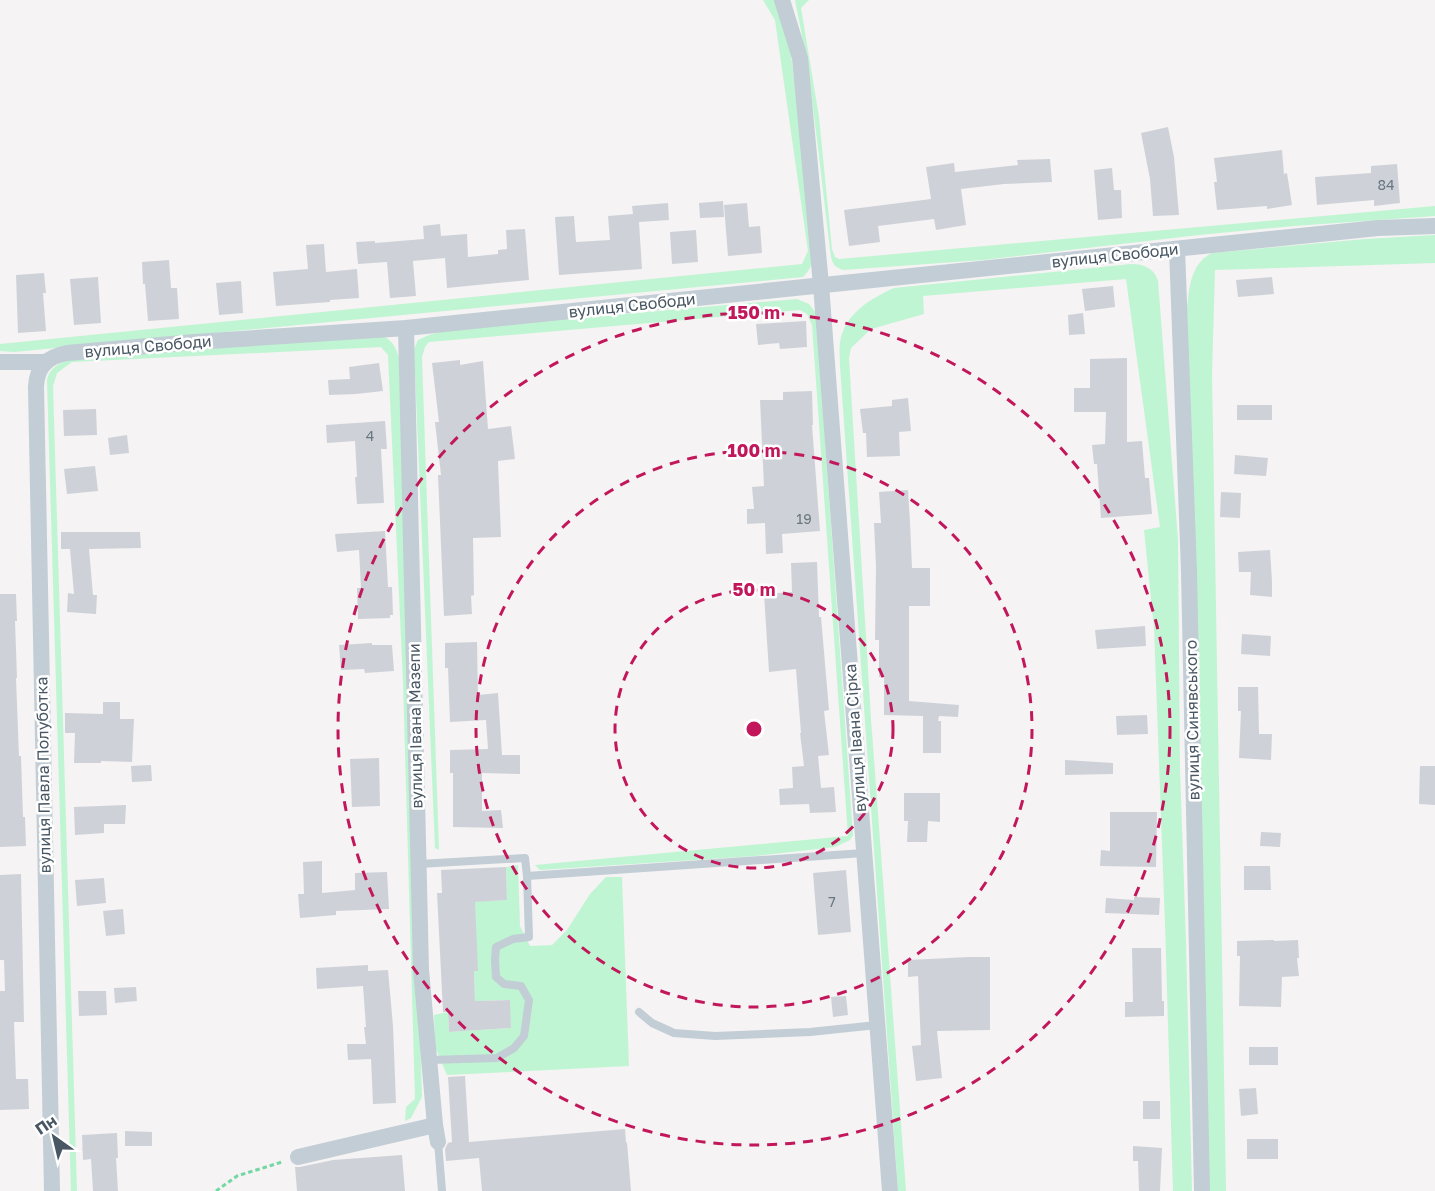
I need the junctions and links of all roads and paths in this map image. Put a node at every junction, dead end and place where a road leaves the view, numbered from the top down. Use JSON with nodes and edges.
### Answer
{"nodes":[{"id":1,"x":782,"y":0,"type":"edge"},
{"id":2,"x":1435,"y":226,"type":"edge"},
{"id":3,"x":1177,"y":249,"type":"junction"},
{"id":4,"x":821,"y":285,"type":"junction"},
{"id":5,"x":406,"y":328,"type":"junction"},
{"id":6,"x":0,"y":362,"type":"edge"},
{"id":7,"x":46,"y":362,"type":"junction"},
{"id":8,"x":864,"y":853,"type":"junction"},
{"id":9,"x":419,"y":864,"type":"junction"},
{"id":10,"x":527,"y":876,"type":"junction"},
{"id":11,"x":639,"y":1012,"type":"dead end"},
{"id":12,"x":877,"y":1025,"type":"junction"},
{"id":13,"x":430,"y":1060,"type":"junction"},
{"id":14,"x":435,"y":1125,"type":"junction"},
{"id":15,"x":438,"y":1142,"type":"joint"},
{"id":16,"x":298,"y":1157,"type":"joint"},
{"id":17,"x":52,"y":1191,"type":"edge"},
{"id":18,"x":216,"y":1191,"type":"edge"},
{"id":19,"x":442,"y":1191,"type":"edge"},
{"id":20,"x":890,"y":1191,"type":"edge"},
{"id":21,"x":1202,"y":1191,"type":"edge"}],
"edges":[{"from":1,"to":4,"type":"street","name":"вулиця Івана Сірка"},
{"from":2,"to":3,"type":"street","name":"вулиця Свободи"},
{"from":3,"to":4,"type":"street","name":"вулиця Свободи"},
{"from":3,"to":21,"type":"street","name":"вулиця Синявського"},
{"from":4,"to":5,"type":"street","name":"вулиця Свободи"},
{"from":4,"to":8,"type":"street","name":"вулиця Івана Сірка"},
{"from":5,"to":7,"type":"street","name":"вулиця Свободи"},
{"from":5,"to":9,"type":"street","name":"вулиця Івана Мазепи"},
{"from":6,"to":7,"type":"street"},
{"from":7,"to":17,"type":"street","name":"вулиця Павла Полуботка"},
{"from":8,"to":10,"type":"lane"},
{"from":8,"to":12,"type":"street","name":"вулиця Івана Сірка"},
{"from":9,"to":10,"type":"lane"},
{"from":9,"to":13,"type":"street","name":"вулиця Івана Мазепи"},
{"from":10,"to":13,"type":"lane"},
{"from":11,"to":12,"type":"lane"},
{"from":12,"to":20,"type":"street","name":"вулиця Івана Сірка"},
{"from":13,"to":14,"type":"street","name":"вулиця Івана Мазепи"},
{"from":14,"to":15,"type":"street","name":"вулиця Івана Мазепи"},
{"from":14,"to":16,"type":"street"},
{"from":15,"to":19,"type":"lane"},
{"from":16,"to":18,"type":"path"}]}
